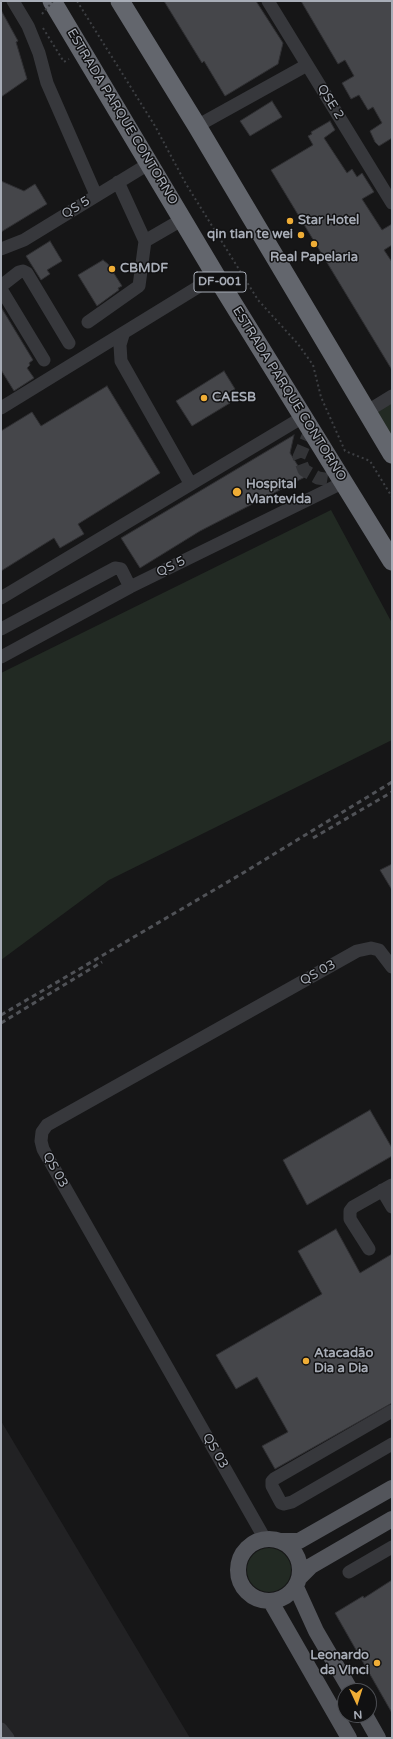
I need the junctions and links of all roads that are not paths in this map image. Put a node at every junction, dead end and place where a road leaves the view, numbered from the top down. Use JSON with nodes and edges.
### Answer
{"nodes":[{"id":1,"x":13,"y":1,"type":"edge"},
{"id":2,"x":120,"y":1,"type":"edge"},
{"id":3,"x":268,"y":1,"type":"edge"},
{"id":4,"x":49,"y":5,"type":"edge"},
{"id":5,"x":307,"y":65,"type":"junction"},
{"id":6,"x":197,"y":126,"type":"junction"},
{"id":7,"x":150,"y":163,"type":"junction"},
{"id":8,"x":118,"y":182,"type":"junction"},
{"id":9,"x":96,"y":195,"type":"junction"},
{"id":10,"x":392,"y":203,"type":"edge"},
{"id":11,"x":183,"y":219,"type":"junction"},
{"id":12,"x":145,"y":241,"type":"junction"},
{"id":13,"x":1,"y":249,"type":"edge"},
{"id":14,"x":216,"y":276,"type":"junction"},
{"id":15,"x":1,"y":288,"type":"edge"},
{"id":16,"x":88,"y":322,"type":"dead end"},
{"id":17,"x":123,"y":335,"type":"junction"},
{"id":18,"x":69,"y":343,"type":"dead end"},
{"id":19,"x":44,"y":360,"type":"dead end"},
{"id":20,"x":392,"y":396,"type":"edge"},
{"id":21,"x":1,"y":408,"type":"edge"},
{"id":22,"x":366,"y":412,"type":"junction"},
{"id":23,"x":303,"y":417,"type":"junction"},
{"id":24,"x":392,"y":454,"type":"edge"},
{"id":25,"x":344,"y":482,"type":"junction"},
{"id":26,"x":190,"y":483,"type":"junction"},
{"id":27,"x":392,"y":561,"type":"edge"},
{"id":28,"x":130,"y":587,"type":"junction"},
{"id":29,"x":1,"y":598,"type":"edge"},
{"id":30,"x":1,"y":629,"type":"edge"},
{"id":31,"x":1,"y":656,"type":"edge"},
{"id":32,"x":391,"y":963,"type":"edge"},
{"id":33,"x":387,"y":1187,"type":"edge"},
{"id":34,"x":392,"y":1207,"type":"edge"},
{"id":35,"x":369,"y":1249,"type":"dead end"},
{"id":36,"x":392,"y":1411,"type":"edge"},
{"id":37,"x":392,"y":1444,"type":"edge"},
{"id":38,"x":392,"y":1488,"type":"edge"},
{"id":39,"x":392,"y":1519,"type":"edge"},
{"id":40,"x":265,"y":1539,"type":"junction"},
{"id":41,"x":281,"y":1541,"type":"junction"},
{"id":42,"x":392,"y":1547,"type":"edge"},
{"id":43,"x":349,"y":1572,"type":"dead end"},
{"id":44,"x":298,"y":1582,"type":"junction"},
{"id":45,"x":271,"y":1602,"type":"junction"},
{"id":46,"x":346,"y":1683,"type":"edge"},
{"id":47,"x":370,"y":1723,"type":"edge"},
{"id":48,"x":1,"y":1729,"type":"edge"},
{"id":49,"x":8,"y":1738,"type":"edge"},
{"id":50,"x":349,"y":1738,"type":"edge"},
{"id":51,"x":378,"y":1738,"type":"edge"}],
"edges":[{"from":1,"to":9,"type":"street"},
{"from":2,"to":6,"type":"highway"},
{"from":3,"to":5,"type":"street","name":"QSE 2"},
{"from":4,"to":7,"type":"highway","name":"ESTRADA PARQUE CONTORNO","number":"DF-001"},
{"from":5,"to":6,"type":"street"},
{"from":5,"to":10,"type":"street","name":"QSE 2"},
{"from":6,"to":22,"type":"highway"},
{"from":7,"to":8,"type":"street","name":"QS 5"},
{"from":7,"to":11,"type":"highway","name":"ESTRADA PARQUE CONTORNO","number":"DF-001"},
{"from":8,"to":9,"type":"street","name":"QS 5"},
{"from":8,"to":12,"type":"street"},
{"from":9,"to":13,"type":"street","name":"QS 5"},
{"from":11,"to":12,"type":"street"},
{"from":11,"to":14,"type":"highway","name":"ESTRADA PARQUE CONTORNO","number":"DF-001"},
{"from":12,"to":16,"type":"street"},
{"from":14,"to":17,"type":"street"},
{"from":14,"to":23,"type":"highway","name":"ESTRADA PARQUE CONTORNO","number":"DF-001"},
{"from":15,"to":18,"type":"street"},
{"from":15,"to":19,"type":"street"},
{"from":17,"to":21,"type":"street"},
{"from":17,"to":26,"type":"street"},
{"from":20,"to":22,"type":"street"},
{"from":22,"to":24,"type":"highway"},
{"from":23,"to":25,"type":"highway","name":"ESTRADA PARQUE CONTORNO","number":"DF-001"},
{"from":23,"to":26,"type":"street"},
{"from":25,"to":27,"type":"highway","name":"ESTRADA PARQUE CONTORNO","number":"DF-001"},
{"from":25,"to":28,"type":"street","name":"QS 5"},
{"from":26,"to":29,"type":"street"},
{"from":28,"to":30,"type":"street"},
{"from":28,"to":31,"type":"street","name":"QS 5"},
{"from":32,"to":40,"type":"street","name":"QS 03"},
{"from":33,"to":34,"type":"street"},
{"from":33,"to":35,"type":"street"},
{"from":36,"to":37,"type":"street"},
{"from":38,"to":41,"type":"main road"},
{"from":39,"to":44,"type":"main road"},
{"from":40,"to":41,"type":"main road"},
{"from":40,"to":45,"type":"main road"},
{"from":41,"to":44,"type":"main road"},
{"from":42,"to":43,"type":"street"},
{"from":44,"to":45,"type":"main road"},
{"from":44,"to":46,"type":"main road"},
{"from":45,"to":50,"type":"main road"},
{"from":47,"to":51,"type":"main road"},
{"from":48,"to":49,"type":"street"}]}
